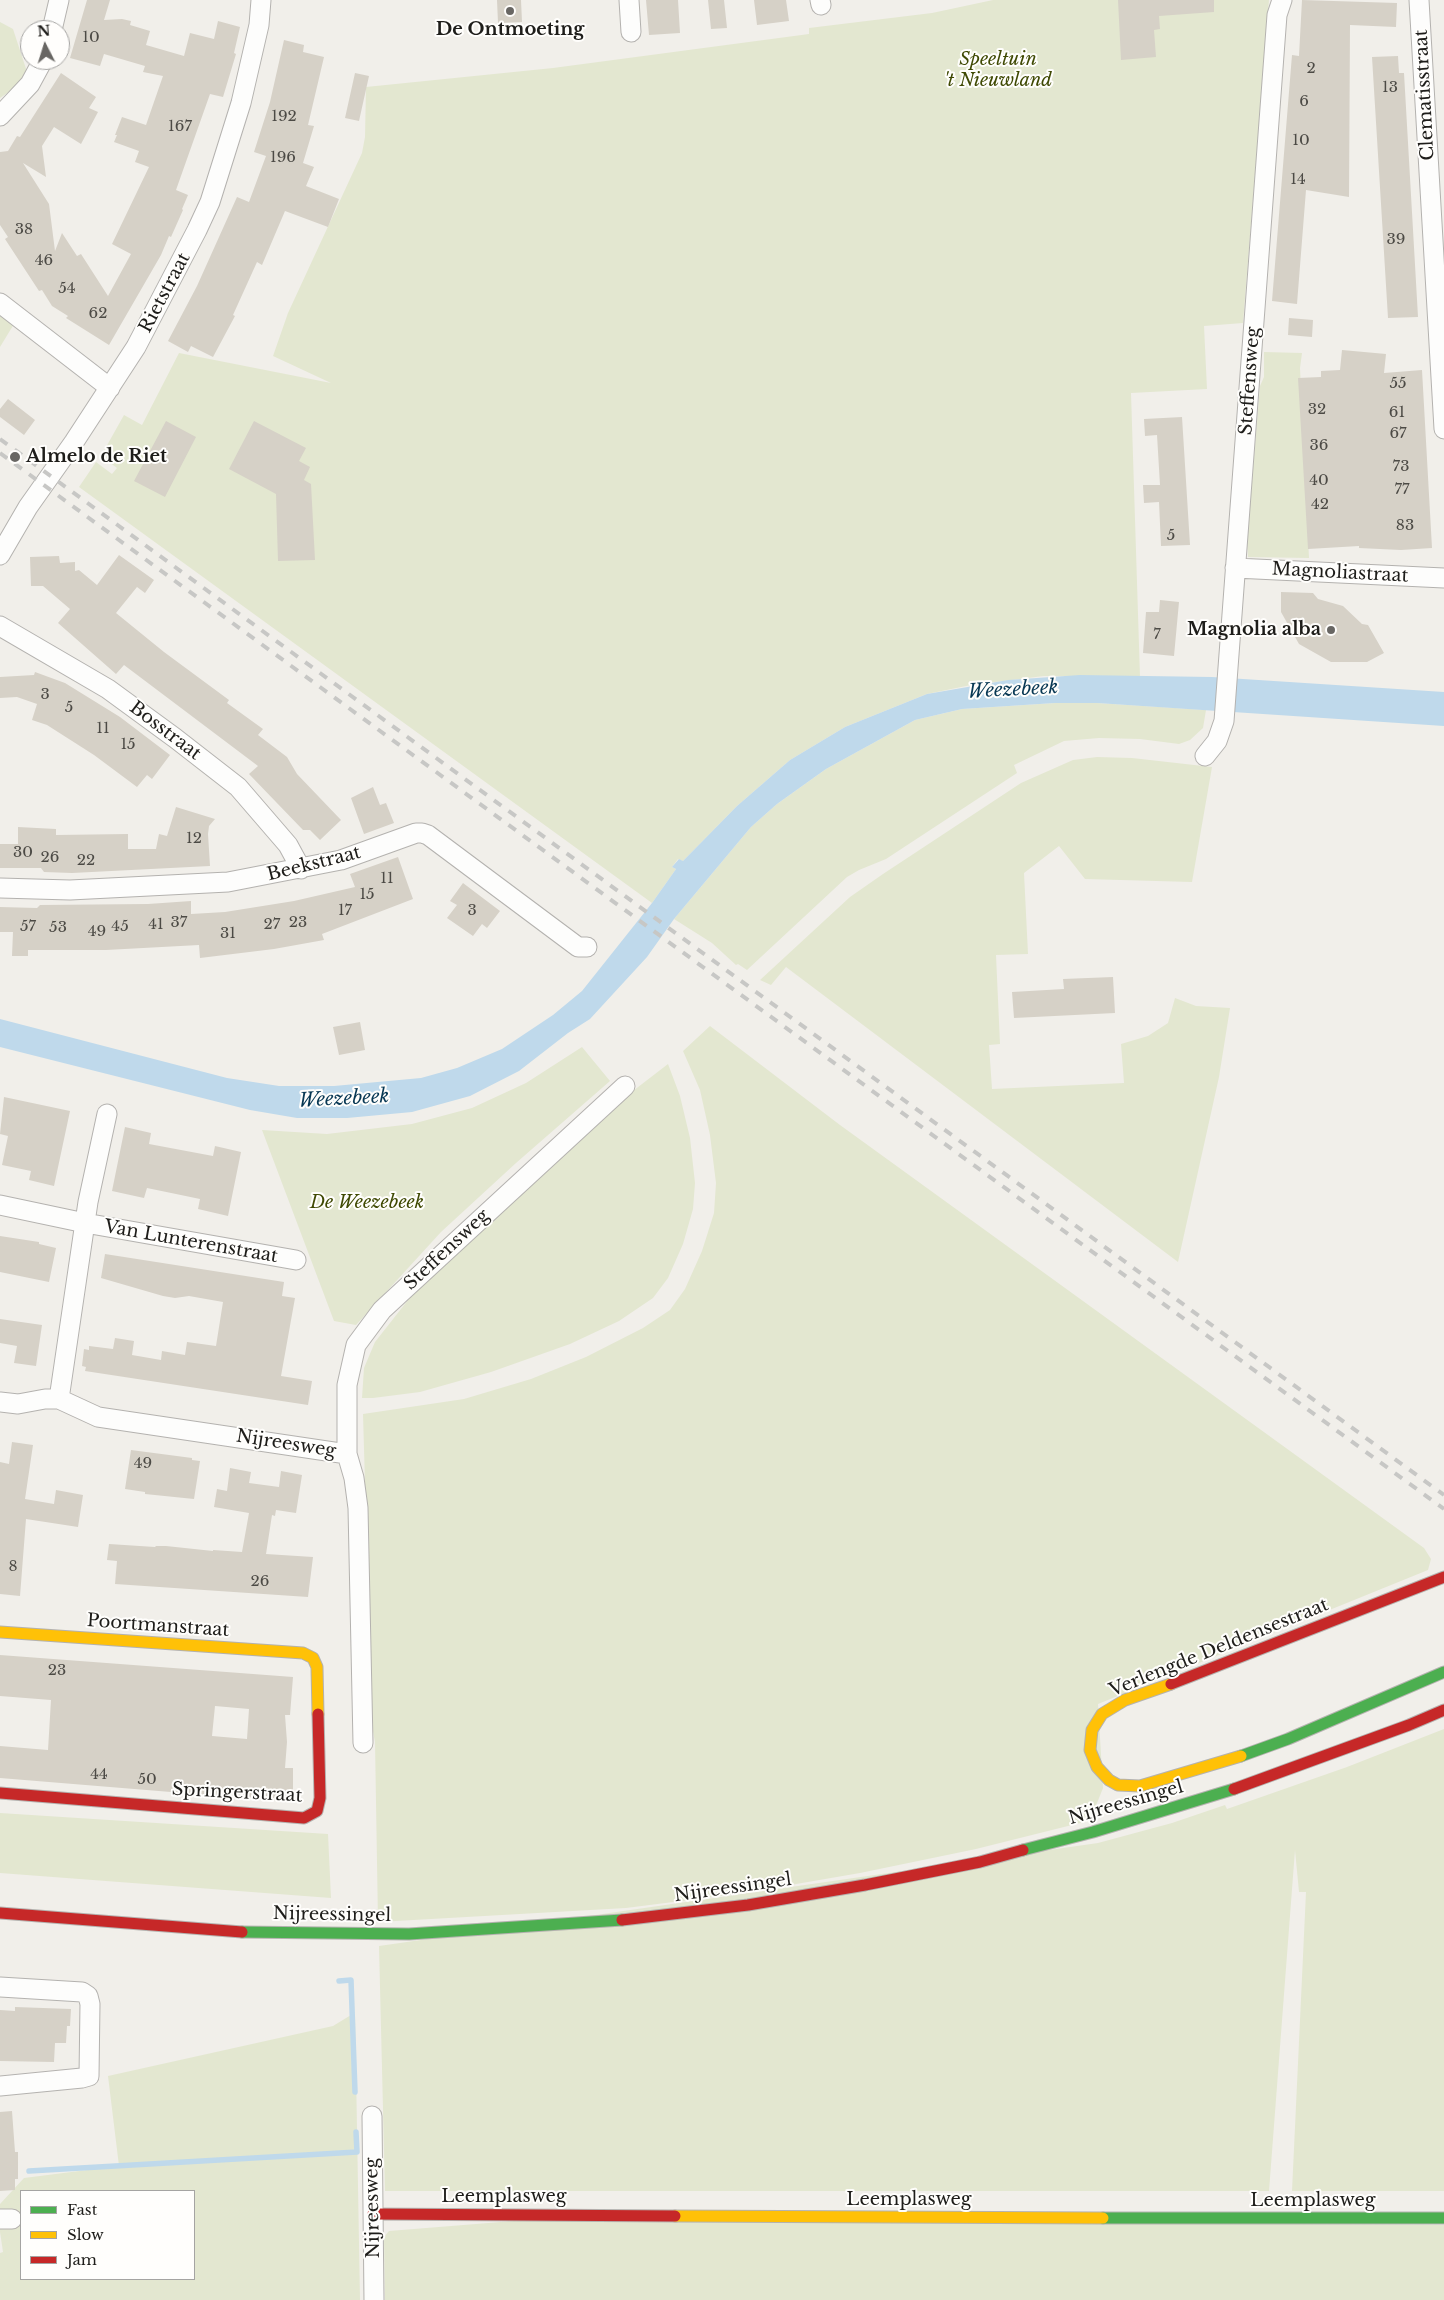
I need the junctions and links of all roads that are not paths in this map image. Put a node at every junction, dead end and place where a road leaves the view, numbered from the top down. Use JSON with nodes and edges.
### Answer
{"nodes":[{"id":1,"x":59,"y":0,"type":"edge"},
{"id":2,"x":261,"y":0,"type":"edge"},
{"id":3,"x":629,"y":0,"type":"edge"},
{"id":4,"x":1282,"y":0,"type":"edge"},
{"id":5,"x":1419,"y":0,"type":"edge"},
{"id":6,"x":54,"y":20,"type":"edge"},
{"id":7,"x":631,"y":32,"type":"dead end"},
{"id":8,"x":38,"y":70,"type":"edge"},
{"id":9,"x":0,"y":116,"type":"edge"},
{"id":10,"x":0,"y":303,"type":"edge"},
{"id":11,"x":110,"y":388,"type":"junction"},
{"id":12,"x":1444,"y":430,"type":"edge"},
{"id":13,"x":6,"y":529,"type":"edge"},
{"id":14,"x":0,"y":555,"type":"edge"},
{"id":15,"x":1236,"y":568,"type":"junction"},
{"id":16,"x":1444,"y":578,"type":"edge"},
{"id":17,"x":0,"y":626,"type":"edge"},
{"id":18,"x":1205,"y":756,"type":"dead end"},
{"id":19,"x":300,"y":869,"type":"junction"},
{"id":20,"x":0,"y":888,"type":"edge"},
{"id":21,"x":587,"y":947,"type":"dead end"},
{"id":22,"x":625,"y":1086,"type":"dead end"},
{"id":23,"x":106,"y":1114,"type":"dead end"},
{"id":24,"x":0,"y":1206,"type":"edge"},
{"id":25,"x":86,"y":1223,"type":"junction"},
{"id":26,"x":296,"y":1260,"type":"dead end"},
{"id":27,"x":59,"y":1399,"type":"junction"},
{"id":28,"x":0,"y":1402,"type":"edge"},
{"id":29,"x":348,"y":1454,"type":"junction"},
{"id":30,"x":1444,"y":1577,"type":"edge"},
{"id":31,"x":0,"y":1632,"type":"edge"},
{"id":32,"x":313,"y":1658,"type":"joint"},
{"id":33,"x":1444,"y":1672,"type":"edge"},
{"id":34,"x":1444,"y":1710,"type":"edge"},
{"id":35,"x":363,"y":1744,"type":"dead end"},
{"id":36,"x":0,"y":1793,"type":"edge"},
{"id":37,"x":0,"y":1913,"type":"edge"},
{"id":38,"x":0,"y":1986,"type":"edge"},
{"id":39,"x":0,"y":2086,"type":"edge"},
{"id":40,"x":372,"y":2116,"type":"dead end"},
{"id":41,"x":373,"y":2214,"type":"junction"},
{"id":42,"x":1444,"y":2218,"type":"edge"},
{"id":43,"x":374,"y":2300,"type":"edge"}],
"edges":[{"from":1,"to":6,"type":"street"},
{"from":2,"to":11,"type":"street","name":"Rietstraat"},
{"from":3,"to":7,"type":"street"},
{"from":4,"to":15,"type":"street","name":"Steffensweg"},
{"from":5,"to":12,"type":"street","name":"Clematisstraat"},
{"from":8,"to":9,"type":"street"},
{"from":10,"to":11,"type":"street"},
{"from":11,"to":13,"type":"street","name":"Rietstraat"},
{"from":13,"to":14,"type":"street","name":"Rietstraat"},
{"from":15,"to":16,"type":"street","name":"Magnoliastraat"},
{"from":15,"to":18,"type":"street","name":"Steffensweg"},
{"from":17,"to":19,"type":"street","name":"Bosstraat"},
{"from":19,"to":20,"type":"street","name":"Beekstraat"},
{"from":19,"to":21,"type":"street","name":"Beekstraat"},
{"from":22,"to":29,"type":"street","name":"Steffensweg"},
{"from":23,"to":25,"type":"street","name":"Van Lunterenstraat"},
{"from":24,"to":25,"type":"street","name":"Van Lunterenstraat"},
{"from":25,"to":26,"type":"street","name":"Van Lunterenstraat"},
{"from":25,"to":27,"type":"street","name":"Van Lunterenstraat"},
{"from":27,"to":28,"type":"street"},
{"from":27,"to":29,"type":"street","name":"Nijreesweg"},
{"from":29,"to":35,"type":"street","name":"Nijreesweg"},
{"from":30,"to":33,"type":"street","name":"Verlengde Deldensestraat"},
{"from":31,"to":32,"type":"street","name":"Poortmanstraat"},
{"from":32,"to":36,"type":"street","name":"Springerstraat"},
{"from":34,"to":37,"type":"street","name":"Nijreessingel"},
{"from":38,"to":39,"type":"street"},
{"from":40,"to":41,"type":"street","name":"Nijreesweg"},
{"from":41,"to":42,"type":"street","name":"Leemplasweg"},
{"from":41,"to":43,"type":"street","name":"Nijreesweg"}]}
